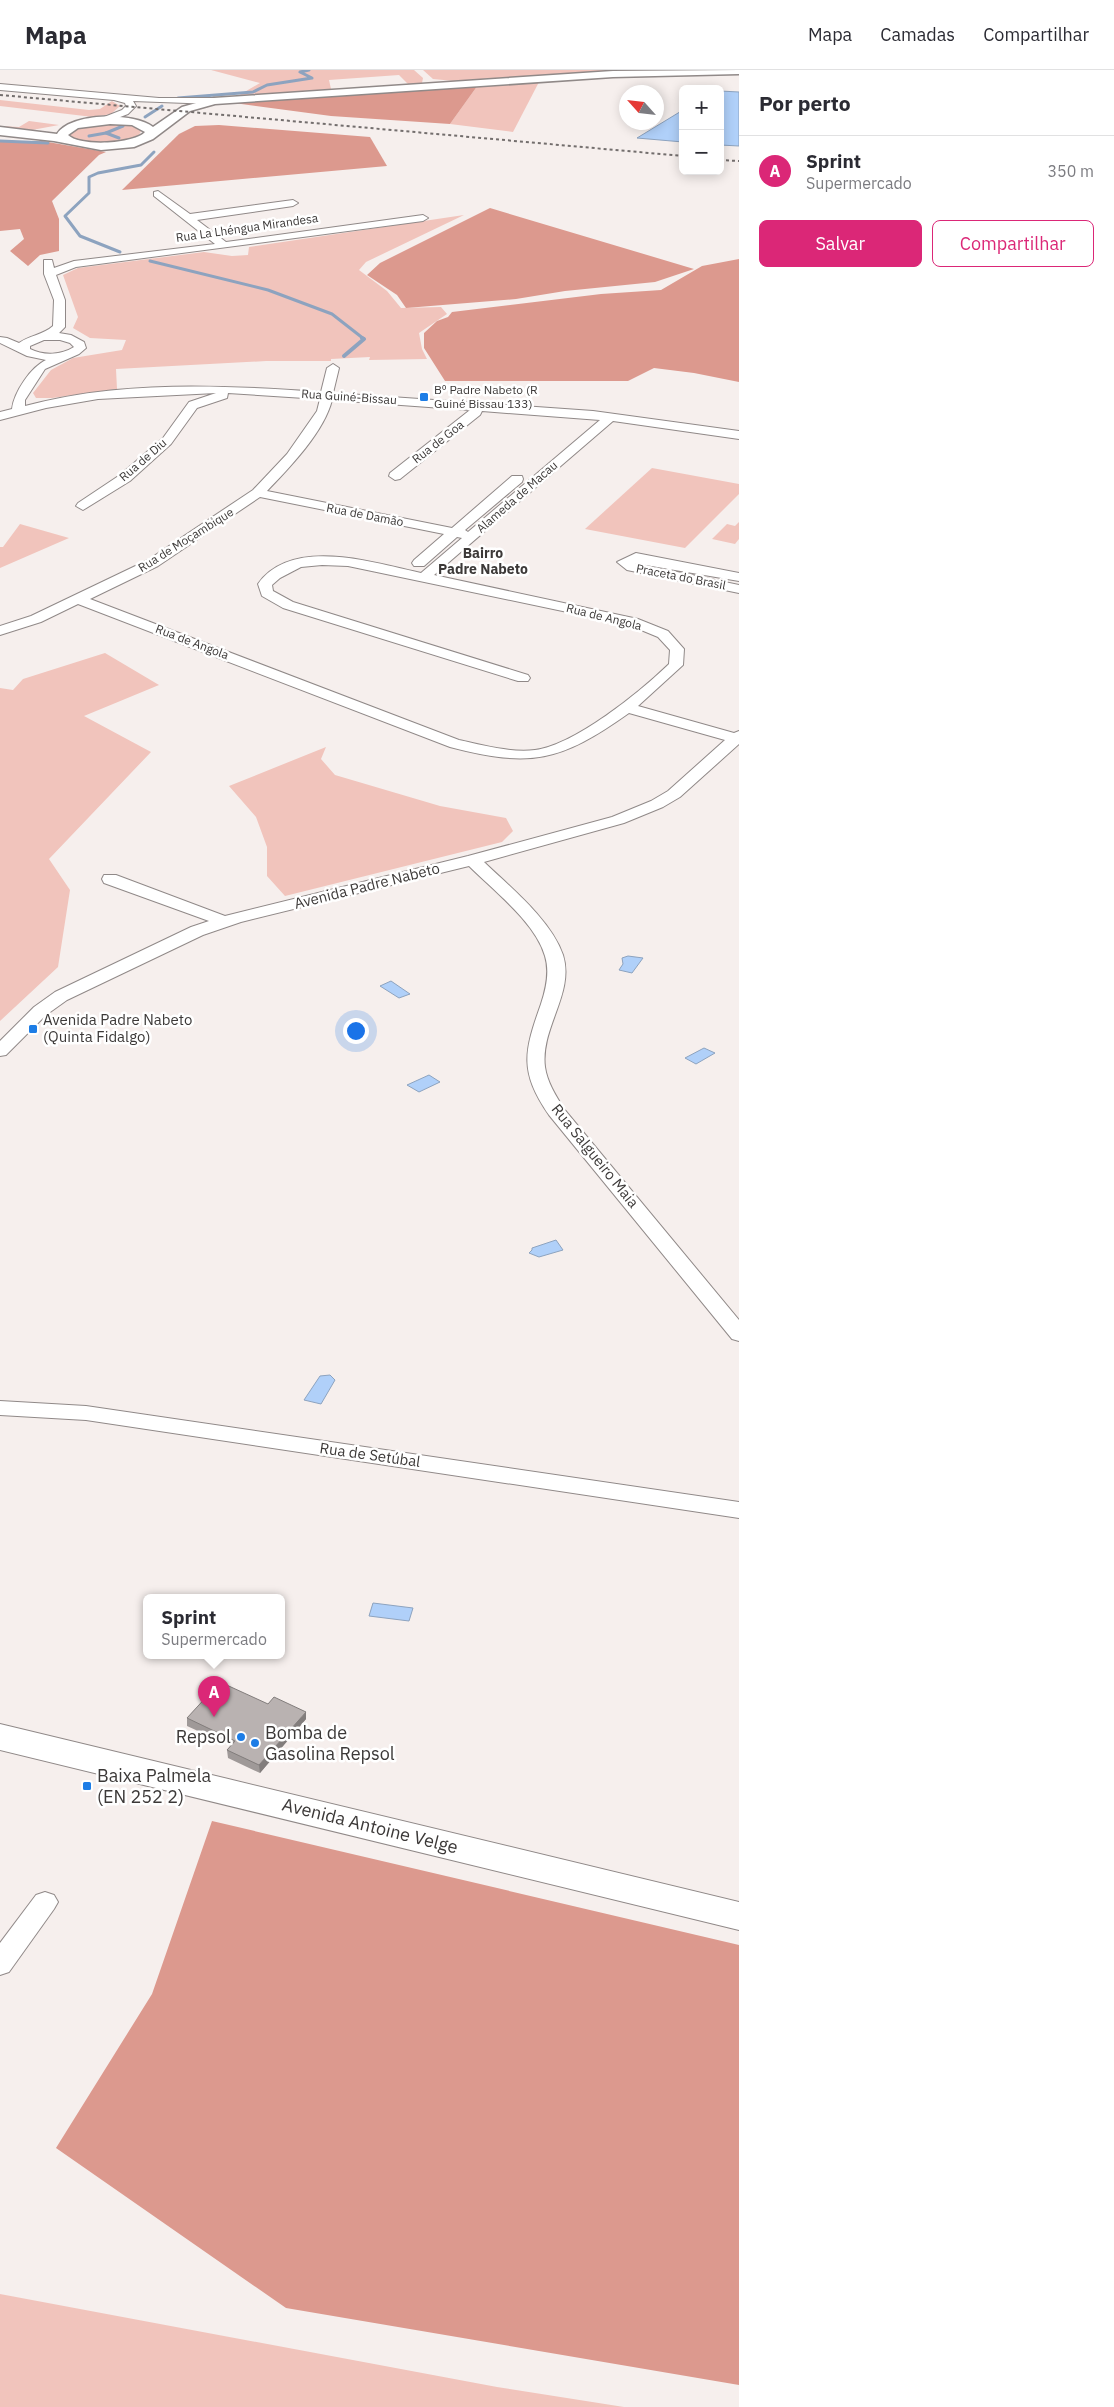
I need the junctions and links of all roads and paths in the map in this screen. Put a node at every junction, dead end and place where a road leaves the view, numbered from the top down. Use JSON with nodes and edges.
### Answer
{"nodes":[{"id":1,"x":739,"y":71,"type":"edge"},
{"id":2,"x":0,"y":88,"type":"edge"},
{"id":3,"x":108,"y":97,"type":"junction"},
{"id":4,"x":214,"y":101,"type":"junction"},
{"id":5,"x":174,"y":117,"type":"junction"},
{"id":6,"x":129,"y":119,"type":"junction"},
{"id":7,"x":6,"y":132,"type":"edge"},
{"id":8,"x":66,"y":134,"type":"junction"},
{"id":9,"x":148,"y":136,"type":"junction"},
{"id":10,"x":158,"y":194,"type":"dead end"},
{"id":11,"x":293,"y":203,"type":"dead end"},
{"id":12,"x":188,"y":218,"type":"junction"},
{"id":13,"x":423,"y":218,"type":"dead end"},
{"id":14,"x":224,"y":246,"type":"junction"},
{"id":15,"x":74,"y":264,"type":"junction"},
{"id":16,"x":49,"y":274,"type":"junction"},
{"id":17,"x":59,"y":327,"type":"junction"},
{"id":18,"x":47,"y":337,"type":"junction"},
{"id":19,"x":72,"y":339,"type":"junction"},
{"id":20,"x":1,"y":340,"type":"edge"},
{"id":21,"x":34,"y":340,"type":"junction"},
{"id":22,"x":24,"y":349,"type":"junction"},
{"id":23,"x":38,"y":361,"type":"junction"},
{"id":24,"x":333,"y":368,"type":"dead end"},
{"id":25,"x":166,"y":390,"type":"junction"},
{"id":26,"x":247,"y":390,"type":"junction"},
{"id":27,"x":328,"y":395,"type":"junction"},
{"id":28,"x":193,"y":405,"type":"junction"},
{"id":29,"x":475,"y":406,"type":"junction"},
{"id":30,"x":18,"y":410,"type":"junction"},
{"id":31,"x":593,"y":415,"type":"junction"},
{"id":32,"x":0,"y":416,"type":"edge"},
{"id":33,"x":611,"y":418,"type":"junction"},
{"id":34,"x":739,"y":435,"type":"edge"},
{"id":35,"x":395,"y":476,"type":"dead end"},
{"id":36,"x":258,"y":493,"type":"junction"},
{"id":37,"x":83,"y":506,"type":"dead end"},
{"id":38,"x":454,"y":532,"type":"junction"},
{"id":39,"x":472,"y":536,"type":"junction"},
{"id":40,"x":408,"y":573,"type":"junction"},
{"id":41,"x":424,"y":577,"type":"junction"},
{"id":42,"x":739,"y":577,"type":"edge"},
{"id":43,"x":739,"y":589,"type":"edge"},
{"id":44,"x":78,"y":599,"type":"junction"},
{"id":45,"x":0,"y":632,"type":"edge"},
{"id":46,"x":523,"y":678,"type":"dead end"},
{"id":47,"x":626,"y":707,"type":"junction"},
{"id":48,"x":738,"y":738,"type":"edge"},
{"id":49,"x":473,"y":860,"type":"junction"},
{"id":50,"x":110,"y":879,"type":"dead end"},
{"id":51,"x":224,"y":921,"type":"junction"},
{"id":52,"x":0,"y":1050,"type":"edge"},
{"id":53,"x":739,"y":1334,"type":"edge"},
{"id":54,"x":0,"y":1408,"type":"edge"},
{"id":55,"x":739,"y":1510,"type":"edge"},
{"id":56,"x":0,"y":1738,"type":"edge"},
{"id":57,"x":45,"y":1902,"type":"dead end"},
{"id":58,"x":739,"y":1916,"type":"edge"},
{"id":59,"x":0,"y":1964,"type":"edge"}],
"edges":[{"from":1,"to":4,"type":"street"},
{"from":2,"to":3,"type":"street"},
{"from":3,"to":4,"type":"street"},
{"from":3,"to":6,"type":"street"},
{"from":4,"to":5,"type":"street"},
{"from":5,"to":6,"type":"street"},
{"from":5,"to":9,"type":"street"},
{"from":6,"to":8,"type":"street"},
{"from":6,"to":9,"type":"street"},
{"from":7,"to":8,"type":"street"},
{"from":8,"to":9,"type":"street"},
{"from":10,"to":12,"type":"street"},
{"from":11,"to":12,"type":"street"},
{"from":12,"to":14,"type":"street"},
{"from":13,"to":14,"type":"street","name":"Rua La Lhéngua Mirandesa"},
{"from":14,"to":15,"type":"street","name":"Rua La Lhéngua Mirandesa"},
{"from":15,"to":16,"type":"street","name":"Rua La Lhéngua Mirandesa"},
{"from":15,"to":16,"type":"street","name":"Rua La Lhéngua Mirandesa"},
{"from":16,"to":17,"type":"street"},
{"from":17,"to":18,"type":"street"},
{"from":17,"to":19,"type":"street"},
{"from":18,"to":19,"type":"street"},
{"from":18,"to":21,"type":"street"},
{"from":19,"to":23,"type":"street"},
{"from":20,"to":21,"type":"street"},
{"from":20,"to":22,"type":"street"},
{"from":21,"to":22,"type":"street"},
{"from":22,"to":23,"type":"street"},
{"from":23,"to":30,"type":"street"},
{"from":24,"to":27,"type":"street","name":"Rua de Moçambique"},
{"from":25,"to":26,"type":"street","name":"Rua Guiné-Bissau"},
{"from":25,"to":28,"type":"street"},
{"from":25,"to":30,"type":"street","name":"Rua Guiné-Bissau"},
{"from":26,"to":27,"type":"street","name":"Rua Guiné-Bissau"},
{"from":26,"to":28,"type":"street"},
{"from":27,"to":29,"type":"street","name":"Rua Guiné-Bissau"},
{"from":27,"to":36,"type":"street","name":"Rua de Moçambique"},
{"from":28,"to":37,"type":"street","name":"Rua de Diu"},
{"from":29,"to":31,"type":"street","name":"Rua Guiné-Bissau"},
{"from":29,"to":35,"type":"street","name":"Rua de Goa"},
{"from":30,"to":32,"type":"street","name":"Rua Guiné-Bissau"},
{"from":31,"to":33,"type":"street","name":"Rua Guiné-Bissau"},
{"from":31,"to":38,"type":"street","name":"Alameda de Macau"},
{"from":33,"to":34,"type":"street","name":"Rua Guiné-Bissau"},
{"from":33,"to":39,"type":"street","name":"Alameda de Macau"},
{"from":36,"to":38,"type":"street","name":"Rua de Damão"},
{"from":36,"to":44,"type":"street","name":"Rua de Moçambique"},
{"from":38,"to":39,"type":"street","name":"Rua de Damão"},
{"from":38,"to":40,"type":"street","name":"Alameda de Macau"},
{"from":39,"to":41,"type":"street","name":"Alameda de Macau"},
{"from":40,"to":41,"type":"street","name":"Rua de Angola"},
{"from":40,"to":46,"type":"street","name":"Rua de Angola"},
{"from":41,"to":47,"type":"street","name":"Rua de Angola"},
{"from":42,"to":43,"type":"street","name":"Praceta do Brasil"},
{"from":44,"to":45,"type":"street","name":"Rua de Moçambique"},
{"from":44,"to":47,"type":"street","name":"Rua de Angola"},
{"from":47,"to":48,"type":"street"},
{"from":48,"to":49,"type":"street","name":"Avenida Padre Nabeto"},
{"from":49,"to":51,"type":"street","name":"Avenida Padre Nabeto"},
{"from":49,"to":53,"type":"street","name":"Rua Salgueiro Maia"},
{"from":50,"to":51,"type":"street"},
{"from":51,"to":52,"type":"street","name":"Avenida Padre Nabeto"},
{"from":54,"to":55,"type":"street","name":"Rua de Setúbal"},
{"from":56,"to":58,"type":"main road","name":"Avenida Antoine Velge"},
{"from":57,"to":59,"type":"street"}]}
